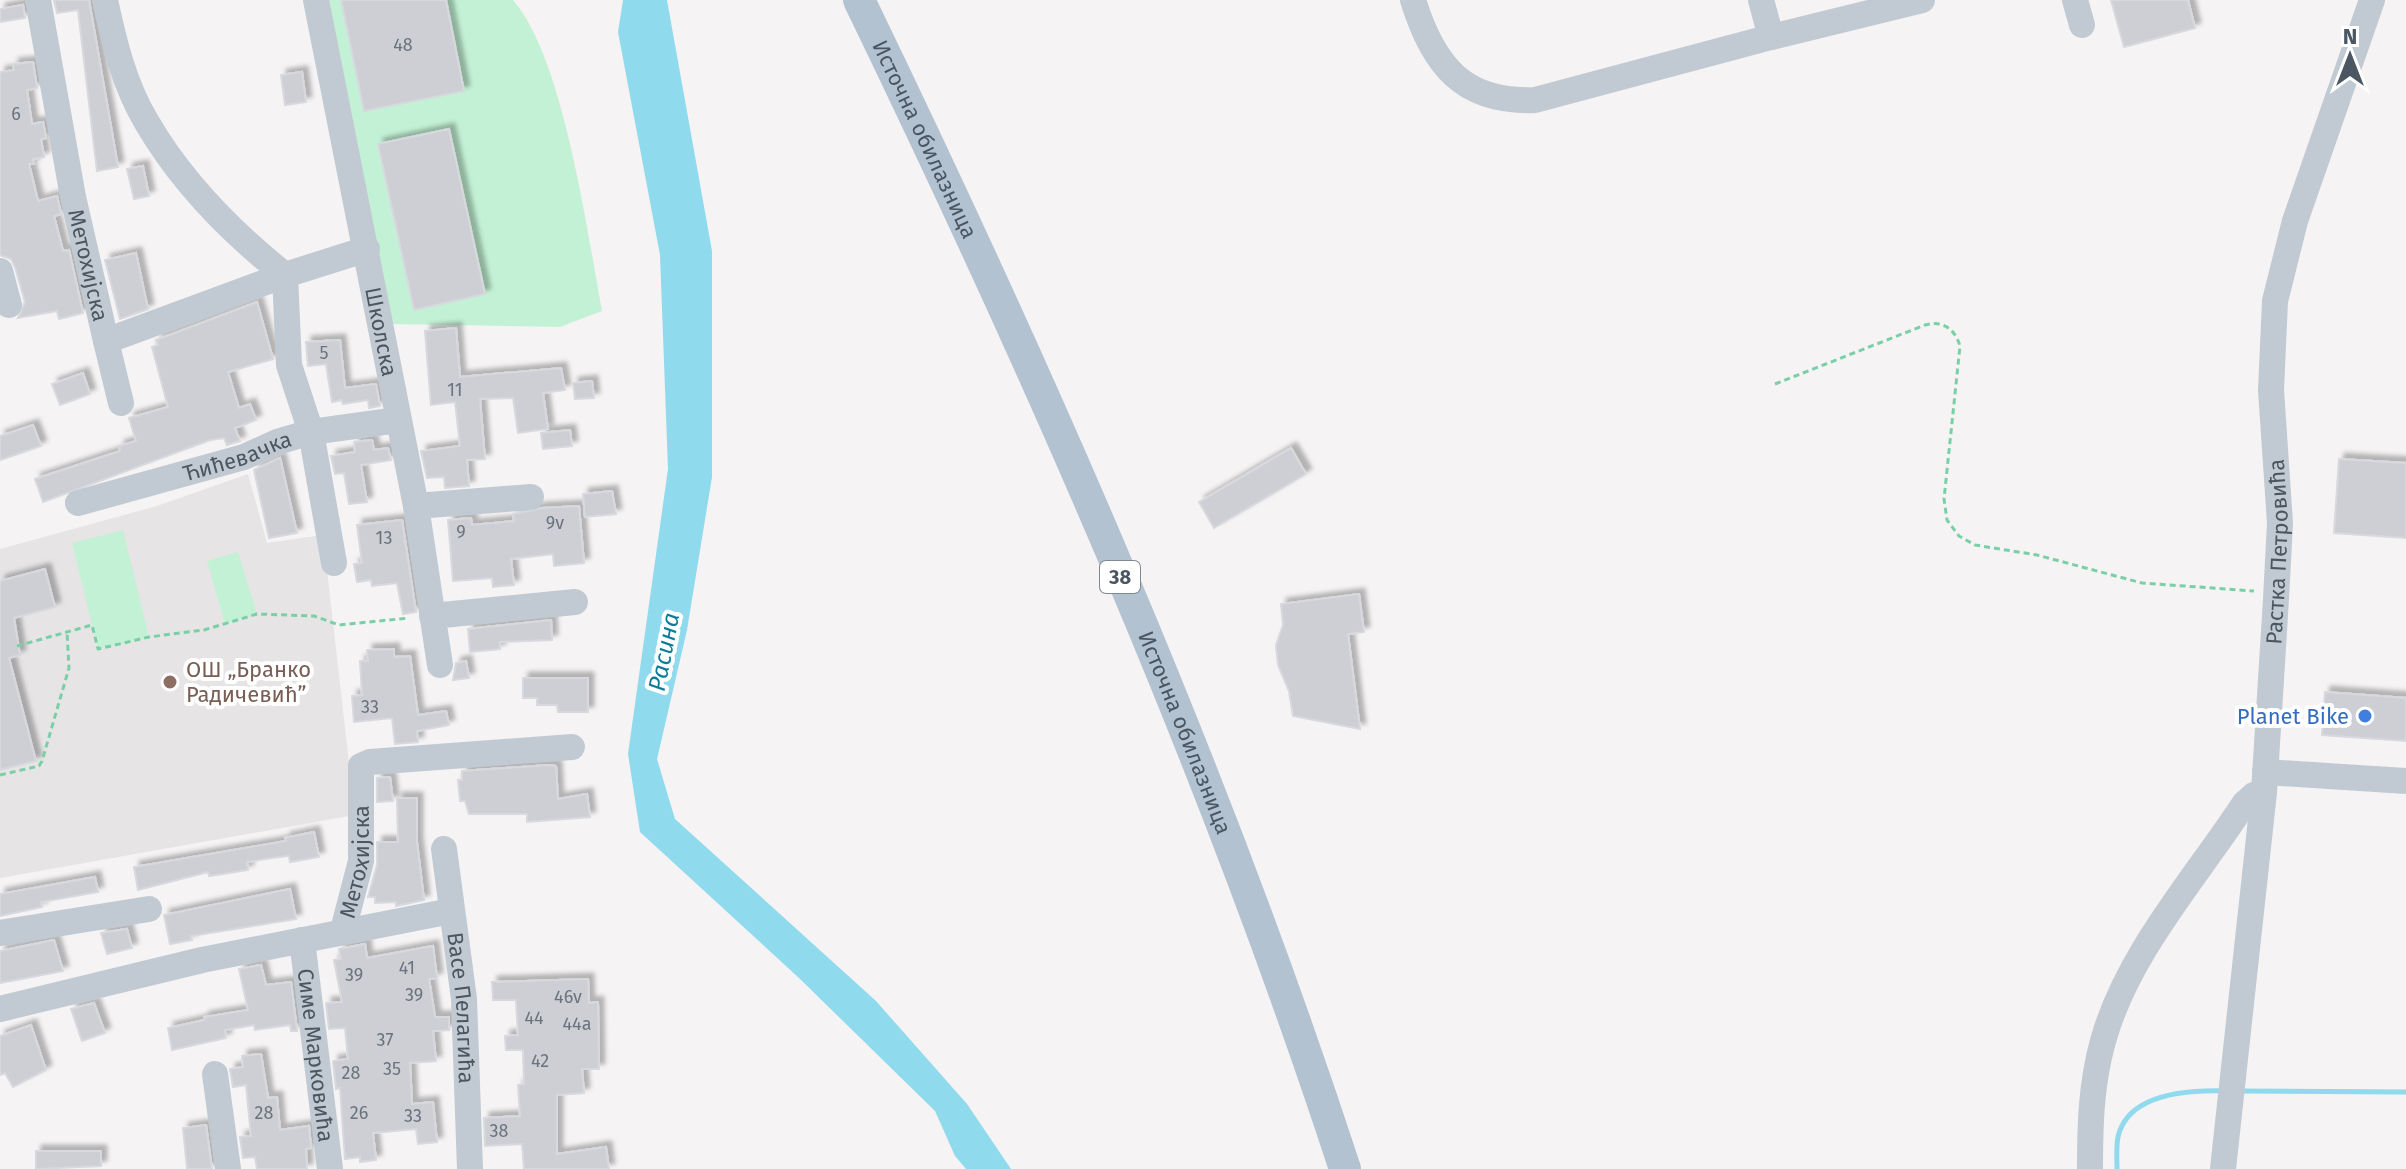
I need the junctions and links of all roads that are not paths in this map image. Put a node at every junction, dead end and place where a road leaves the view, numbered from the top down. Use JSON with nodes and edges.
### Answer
{"nodes":[{"id":1,"x":38,"y":0,"type":"edge"},
{"id":2,"x":105,"y":0,"type":"edge"},
{"id":3,"x":316,"y":0,"type":"edge"},
{"id":4,"x":859,"y":0,"type":"edge"},
{"id":5,"x":1413,"y":0,"type":"edge"},
{"id":6,"x":1761,"y":0,"type":"edge"},
{"id":7,"x":1922,"y":0,"type":"edge"},
{"id":8,"x":2372,"y":0,"type":"edge"},
{"id":9,"x":1771,"y":37,"type":"junction"},
{"id":10,"x":367,"y":249,"type":"junction"},
{"id":11,"x":0,"y":271,"type":"edge"},
{"id":12,"x":285,"y":275,"type":"junction"},
{"id":13,"x":9,"y":305,"type":"dead end"},
{"id":14,"x":106,"y":341,"type":"junction"},
{"id":15,"x":121,"y":403,"type":"dead end"},
{"id":16,"x":398,"y":420,"type":"junction"},
{"id":17,"x":311,"y":432,"type":"junction"},
{"id":18,"x":531,"y":497,"type":"dead end"},
{"id":19,"x":78,"y":503,"type":"dead end"},
{"id":20,"x":416,"y":506,"type":"junction"},
{"id":21,"x":334,"y":563,"type":"dead end"},
{"id":22,"x":575,"y":602,"type":"dead end"},
{"id":23,"x":432,"y":616,"type":"junction"},
{"id":24,"x":440,"y":665,"type":"dead end"},
{"id":25,"x":572,"y":747,"type":"dead end"},
{"id":26,"x":2406,"y":781,"type":"edge"},
{"id":27,"x":2265,"y":782,"type":"junction"},
{"id":28,"x":444,"y":849,"type":"dead end"},
{"id":29,"x":149,"y":909,"type":"dead end"},
{"id":30,"x":451,"y":911,"type":"junction"},
{"id":31,"x":343,"y":930,"type":"junction"},
{"id":32,"x":0,"y":933,"type":"edge"},
{"id":33,"x":302,"y":940,"type":"junction"},
{"id":34,"x":0,"y":1009,"type":"edge"},
{"id":35,"x":215,"y":1074,"type":"dead end"},
{"id":36,"x":228,"y":1169,"type":"edge"},
{"id":37,"x":330,"y":1169,"type":"edge"},
{"id":38,"x":470,"y":1169,"type":"edge"},
{"id":39,"x":1345,"y":1169,"type":"edge"},
{"id":40,"x":2090,"y":1169,"type":"edge"},
{"id":41,"x":2223,"y":1169,"type":"edge"}],
"edges":[{"from":1,"to":14,"type":"street","name":"Метохијска"},
{"from":2,"to":12,"type":"street"},
{"from":3,"to":10,"type":"street","name":"Школска"},
{"from":4,"to":39,"type":"main road","name":"Источна обилазница","number":"38"},
{"from":5,"to":9,"type":"street"},
{"from":6,"to":9,"type":"street"},
{"from":7,"to":9,"type":"street"},
{"from":8,"to":27,"type":"street","name":"Растка Петровића"},
{"from":10,"to":12,"type":"street","name":"Метохијска"},
{"from":10,"to":16,"type":"street","name":"Школска"},
{"from":11,"to":13,"type":"street"},
{"from":12,"to":14,"type":"street","name":"Метохијска"},
{"from":12,"to":17,"type":"street"},
{"from":14,"to":15,"type":"street"},
{"from":16,"to":17,"type":"street","name":"Ћићевачка"},
{"from":16,"to":20,"type":"street","name":"Школска"},
{"from":17,"to":19,"type":"street","name":"Ћићевачка"},
{"from":17,"to":21,"type":"street"},
{"from":18,"to":20,"type":"street"},
{"from":20,"to":23,"type":"street","name":"Школска"},
{"from":22,"to":23,"type":"street"},
{"from":23,"to":24,"type":"street","name":"Школска"},
{"from":25,"to":31,"type":"street","name":"Метохијска"},
{"from":26,"to":27,"type":"street"},
{"from":27,"to":40,"type":"street"},
{"from":27,"to":41,"type":"street","name":"Растка Петровића"},
{"from":28,"to":30,"type":"street","name":"Васе Пелагића"},
{"from":29,"to":32,"type":"street"},
{"from":30,"to":31,"type":"street","name":"Метохијска"},
{"from":30,"to":38,"type":"street","name":"Васе Пелагића"},
{"from":31,"to":33,"type":"street","name":"Метохијска"},
{"from":33,"to":34,"type":"street","name":"Метохијска"},
{"from":33,"to":37,"type":"street","name":"Симе Марковића"},
{"from":35,"to":36,"type":"street"}]}
